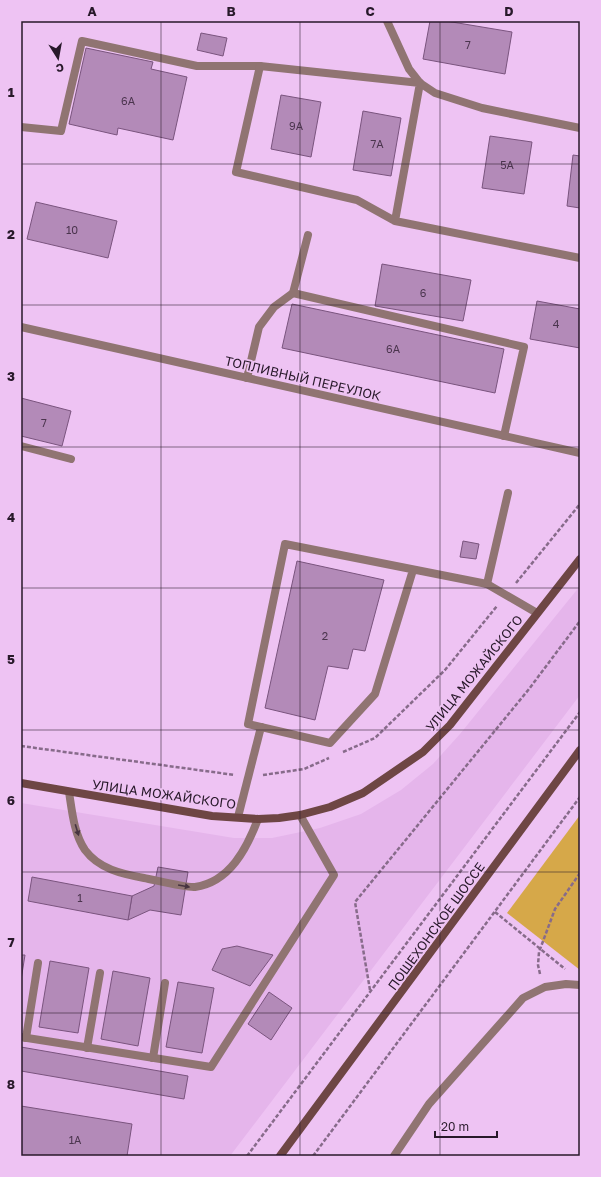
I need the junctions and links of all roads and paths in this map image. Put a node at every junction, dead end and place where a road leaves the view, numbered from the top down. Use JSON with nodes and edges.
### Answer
{"nodes":[{"id":1,"x":386,"y":21,"type":"edge"},
{"id":2,"x":260,"y":66,"type":"junction"},
{"id":3,"x":420,"y":83,"type":"junction"},
{"id":4,"x":21,"y":128,"type":"edge"},
{"id":5,"x":580,"y":128,"type":"edge"},
{"id":6,"x":394,"y":221,"type":"junction"},
{"id":7,"x":308,"y":235,"type":"dead end"},
{"id":8,"x":580,"y":258,"type":"edge"},
{"id":9,"x":293,"y":293,"type":"junction"},
{"id":10,"x":21,"y":327,"type":"edge"},
{"id":11,"x":247,"y":378,"type":"junction"},
{"id":12,"x":504,"y":436,"type":"junction"},
{"id":13,"x":21,"y":446,"type":"edge"},
{"id":14,"x":580,"y":453,"type":"edge"},
{"id":15,"x":72,"y":459,"type":"dead end"},
{"id":16,"x":508,"y":493,"type":"dead end"},
{"id":17,"x":580,"y":504,"type":"edge"},
{"id":18,"x":580,"y":559,"type":"edge"},
{"id":19,"x":413,"y":570,"type":"junction"},
{"id":20,"x":487,"y":584,"type":"junction"},
{"id":21,"x":506,"y":595,"type":"junction"},
{"id":22,"x":537,"y":614,"type":"junction"},
{"id":23,"x":580,"y":621,"type":"edge"},
{"id":24,"x":580,"y":712,"type":"edge"},
{"id":25,"x":261,"y":727,"type":"junction"},
{"id":26,"x":21,"y":746,"type":"edge"},
{"id":27,"x":580,"y":750,"type":"edge"},
{"id":28,"x":340,"y":753,"type":"dead end"},
{"id":29,"x":333,"y":756,"type":"dead end"},
{"id":30,"x":249,"y":777,"type":"junction"},
{"id":31,"x":21,"y":783,"type":"edge"},
{"id":32,"x":68,"y":792,"type":"junction"},
{"id":33,"x":580,"y":797,"type":"edge"},
{"id":34,"x":300,"y":814,"type":"junction"},
{"id":35,"x":238,"y":817,"type":"junction"},
{"id":36,"x":258,"y":819,"type":"junction"},
{"id":37,"x":580,"y":873,"type":"edge"},
{"id":38,"x":495,"y":912,"type":"junction"},
{"id":39,"x":540,"y":948,"type":"junction"},
{"id":40,"x":38,"y":963,"type":"dead end"},
{"id":41,"x":564,"y":968,"type":"dead end"},
{"id":42,"x":100,"y":974,"type":"dead end"},
{"id":43,"x":165,"y":983,"type":"dead end"},
{"id":44,"x":580,"y":985,"type":"edge"},
{"id":45,"x":545,"y":987,"type":"junction"},
{"id":46,"x":371,"y":991,"type":"junction"},
{"id":47,"x":24,"y":1038,"type":"edge"},
{"id":48,"x":87,"y":1048,"type":"junction"},
{"id":49,"x":153,"y":1058,"type":"junction"},
{"id":50,"x":247,"y":1156,"type":"edge"},
{"id":51,"x":280,"y":1156,"type":"edge"},
{"id":52,"x":313,"y":1156,"type":"edge"},
{"id":53,"x":394,"y":1156,"type":"edge"}],
"edges":[{"from":1,"to":3,"type":"street"},
{"from":2,"to":3,"type":"street"},
{"from":2,"to":4,"type":"street"},
{"from":2,"to":6,"type":"street"},
{"from":3,"to":5,"type":"street"},
{"from":3,"to":6,"type":"street"},
{"from":6,"to":8,"type":"street"},
{"from":7,"to":9,"type":"street"},
{"from":9,"to":11,"type":"street"},
{"from":9,"to":12,"type":"street"},
{"from":10,"to":11,"type":"street","name":"ТОПЛИВНЫЙ ПЕРЕУЛОК"},
{"from":11,"to":12,"type":"street","name":"ТОПЛИВНЫЙ ПЕРЕУЛОК"},
{"from":12,"to":14,"type":"street","name":"ТОПЛИВНЫЙ ПЕРЕУЛОК"},
{"from":13,"to":15,"type":"street"},
{"from":16,"to":20,"type":"street"},
{"from":17,"to":21,"type":"path"},
{"from":18,"to":22,"type":"main road","name":"УЛИЦА МОЖАЙСКОГО"},
{"from":19,"to":20,"type":"street"},
{"from":19,"to":25,"type":"street"},
{"from":19,"to":25,"type":"street"},
{"from":20,"to":21,"type":"street"},
{"from":21,"to":22,"type":"street"},
{"from":21,"to":28,"type":"path"},
{"from":22,"to":34,"type":"main road","name":"УЛИЦА МОЖАЙСКОГО"},
{"from":23,"to":46,"type":"path"},
{"from":24,"to":46,"type":"path"},
{"from":25,"to":30,"type":"street"},
{"from":26,"to":30,"type":"path"},
{"from":27,"to":51,"type":"main road","name":"ПОШЕХОНСКОЕ ШОССЕ"},
{"from":29,"to":30,"type":"path"},
{"from":30,"to":35,"type":"street"},
{"from":31,"to":32,"type":"main road","name":"УЛИЦА МОЖАЙСКОГО"},
{"from":32,"to":35,"type":"main road","name":"УЛИЦА МОЖАЙСКОГО"},
{"from":32,"to":36,"type":"street","one_way":true},
{"from":33,"to":38,"type":"path"},
{"from":34,"to":36,"type":"main road","name":"УЛИЦА МОЖАЙСКОГО"},
{"from":34,"to":49,"type":"street"},
{"from":35,"to":36,"type":"main road","name":"УЛИЦА МОЖАЙСКОГО"},
{"from":37,"to":39,"type":"path"},
{"from":38,"to":39,"type":"path"},
{"from":38,"to":52,"type":"path"},
{"from":39,"to":41,"type":"path"},
{"from":39,"to":45,"type":"path"},
{"from":40,"to":47,"type":"street"},
{"from":42,"to":48,"type":"street"},
{"from":43,"to":49,"type":"street"},
{"from":44,"to":45,"type":"street"},
{"from":45,"to":53,"type":"street"},
{"from":46,"to":50,"type":"path"},
{"from":47,"to":48,"type":"street"},
{"from":48,"to":49,"type":"street"}]}
